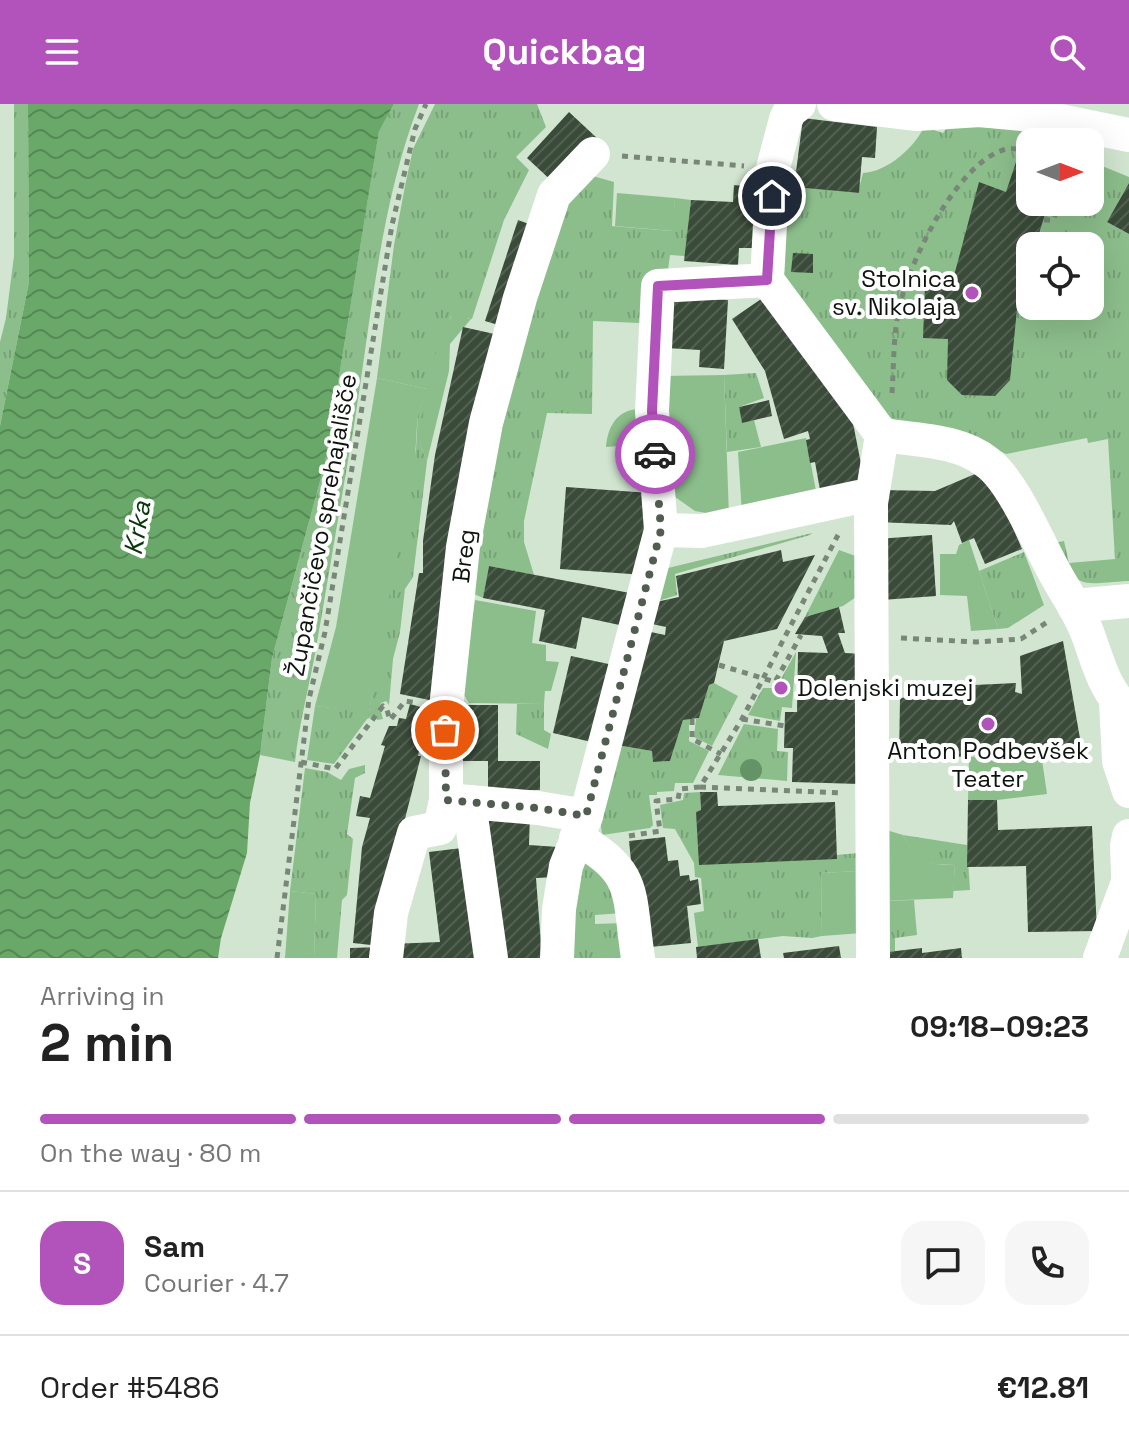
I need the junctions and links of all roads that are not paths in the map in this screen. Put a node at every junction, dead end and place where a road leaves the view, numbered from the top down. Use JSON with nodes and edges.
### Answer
{"nodes":[{"id":1,"x":799,"y":104,"type":"edge"},
{"id":2,"x":834,"y":104,"type":"edge"},
{"id":3,"x":1129,"y":135,"type":"edge"},
{"id":4,"x":593,"y":154,"type":"road end"},
{"id":5,"x":767,"y":280,"type":"junction"},
{"id":6,"x":882,"y":435,"type":"junction"},
{"id":7,"x":864,"y":500,"type":"junction"},
{"id":8,"x":661,"y":530,"type":"junction"},
{"id":9,"x":1129,"y":601,"type":"edge"},
{"id":10,"x":1074,"y":606,"type":"junction"},
{"id":11,"x":1123,"y":707,"type":"edge"},
{"id":12,"x":1129,"y":791,"type":"edge"},
{"id":13,"x":452,"y":810,"type":"junction"},
{"id":14,"x":586,"y":834,"type":"junction"},
{"id":15,"x":1129,"y":836,"type":"edge"},
{"id":16,"x":1128,"y":892,"type":"edge"},
{"id":17,"x":386,"y":958,"type":"edge"},
{"id":18,"x":491,"y":958,"type":"edge"},
{"id":19,"x":557,"y":958,"type":"edge"},
{"id":20,"x":638,"y":958,"type":"edge"},
{"id":21,"x":873,"y":958,"type":"edge"},
{"id":22,"x":1100,"y":958,"type":"edge"}],
"edges":[{"from":1,"to":5,"type":"street"},
{"from":2,"to":3,"type":"street"},
{"from":4,"to":13,"type":"street","name":"Breg"},
{"from":5,"to":6,"type":"street"},
{"from":5,"to":8,"type":"street"},
{"from":6,"to":7,"type":"street"},
{"from":6,"to":10,"type":"street"},
{"from":7,"to":8,"type":"street"},
{"from":7,"to":21,"type":"street"},
{"from":8,"to":14,"type":"street"},
{"from":9,"to":10,"type":"street"},
{"from":10,"to":11,"type":"street"},
{"from":11,"to":12,"type":"street"},
{"from":13,"to":14,"type":"street"},
{"from":13,"to":17,"type":"street"},
{"from":13,"to":18,"type":"street","name":"Breg"},
{"from":14,"to":19,"type":"street"},
{"from":14,"to":20,"type":"street"},
{"from":15,"to":16,"type":"street"},
{"from":16,"to":22,"type":"street"}]}
